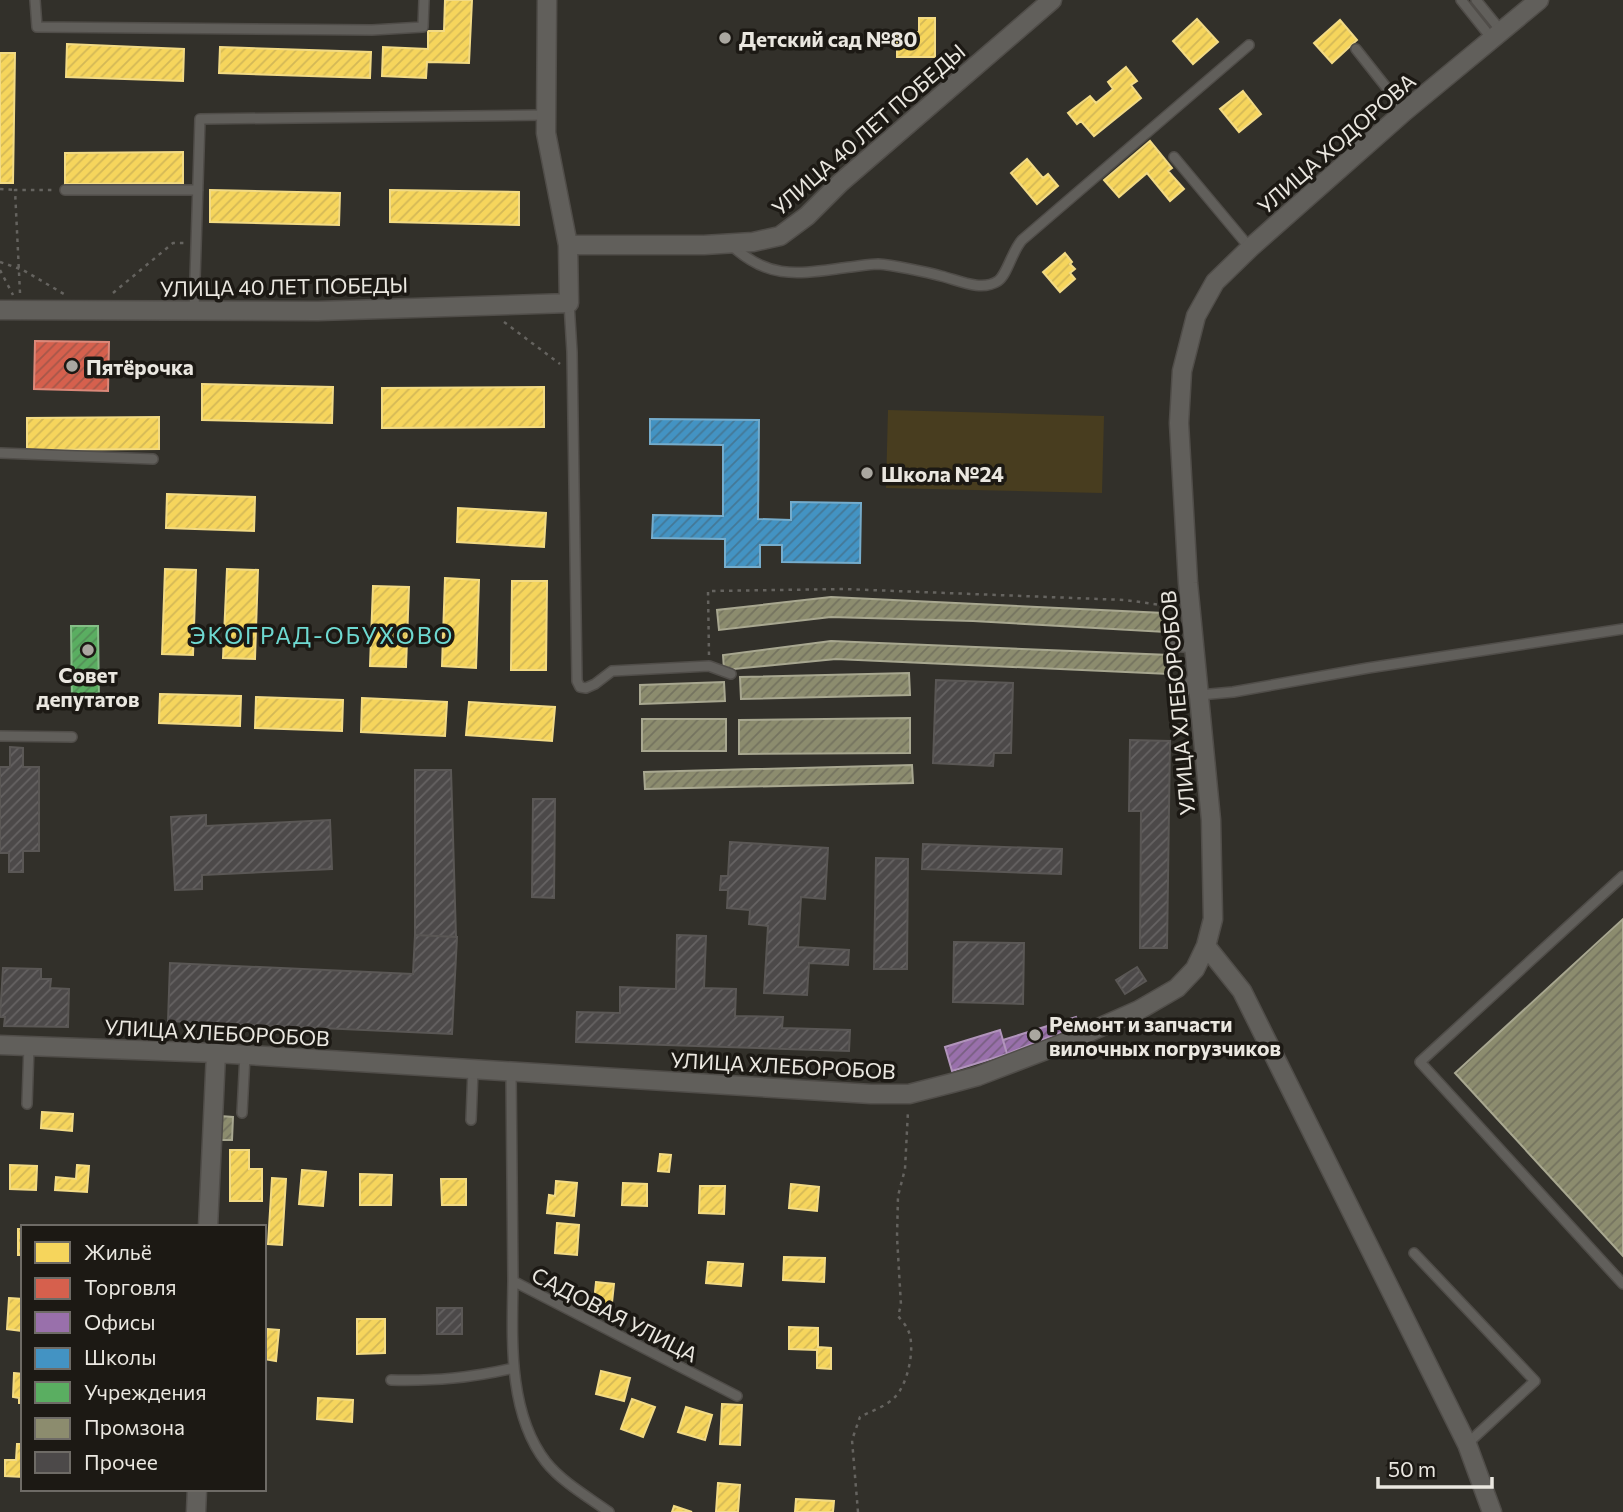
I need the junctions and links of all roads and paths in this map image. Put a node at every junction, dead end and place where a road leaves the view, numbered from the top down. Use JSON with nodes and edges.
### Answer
{"nodes":[{"id":1,"x":35,"y":0,"type":"edge"},
{"id":2,"x":424,"y":0,"type":"edge"},
{"id":3,"x":547,"y":0,"type":"edge"},
{"id":4,"x":1052,"y":0,"type":"edge"},
{"id":5,"x":1461,"y":0,"type":"edge"},
{"id":6,"x":1476,"y":0,"type":"edge"},
{"id":7,"x":1539,"y":0,"type":"edge"},
{"id":8,"x":1498,"y":36,"type":"junction"},
{"id":9,"x":1249,"y":45,"type":"dead end"},
{"id":10,"x":1356,"y":49,"type":"dead end"},
{"id":11,"x":1405,"y":111,"type":"junction"},
{"id":12,"x":547,"y":115,"type":"junction"},
{"id":13,"x":1174,"y":157,"type":"dead end"},
{"id":14,"x":0,"y":189,"type":"edge"},
{"id":15,"x":15,"y":190,"type":"junction"},
{"id":16,"x":65,"y":190,"type":"joint"},
{"id":17,"x":198,"y":190,"type":"junction"},
{"id":18,"x":196,"y":243,"type":"junction"},
{"id":19,"x":730,"y":244,"type":"junction"},
{"id":20,"x":568,"y":245,"type":"junction"},
{"id":21,"x":1250,"y":248,"type":"junction"},
{"id":22,"x":0,"y":262,"type":"edge"},
{"id":23,"x":18,"y":268,"type":"junction"},
{"id":24,"x":0,"y":270,"type":"edge"},
{"id":25,"x":112,"y":293,"type":"dead end"},
{"id":26,"x":569,"y":303,"type":"junction"},
{"id":27,"x":0,"y":310,"type":"edge"},
{"id":28,"x":20,"y":310,"type":"junction"},
{"id":29,"x":92,"y":310,"type":"junction"},
{"id":30,"x":194,"y":311,"type":"junction"},
{"id":31,"x":504,"y":322,"type":"dead end"},
{"id":32,"x":1189,"y":340,"type":"joint"},
{"id":33,"x":572,"y":372,"type":"junction"},
{"id":34,"x":0,"y":453,"type":"edge"},
{"id":35,"x":153,"y":459,"type":"dead end"},
{"id":36,"x":1191,"y":609,"type":"junction"},
{"id":37,"x":1623,"y":629,"type":"edge"},
{"id":38,"x":1172,"y":646,"type":"dead end"},
{"id":39,"x":1194,"y":648,"type":"junction"},
{"id":40,"x":709,"y":666,"type":"junction"},
{"id":41,"x":731,"y":674,"type":"dead end"},
{"id":42,"x":1191,"y":697,"type":"junction"},
{"id":43,"x":0,"y":736,"type":"edge"},
{"id":44,"x":72,"y":737,"type":"dead end"},
{"id":45,"x":1623,"y":876,"type":"edge"},
{"id":46,"x":1206,"y":946,"type":"junction"},
{"id":47,"x":0,"y":1045,"type":"edge"},
{"id":48,"x":29,"y":1046,"type":"junction"},
{"id":49,"x":216,"y":1053,"type":"junction"},
{"id":50,"x":246,"y":1055,"type":"junction"},
{"id":51,"x":473,"y":1070,"type":"junction"},
{"id":52,"x":511,"y":1073,"type":"junction"},
{"id":53,"x":909,"y":1094,"type":"junction"},
{"id":54,"x":27,"y":1104,"type":"dead end"},
{"id":55,"x":242,"y":1113,"type":"dead end"},
{"id":56,"x":471,"y":1120,"type":"dead end"},
{"id":57,"x":208,"y":1225,"type":"edge"},
{"id":58,"x":1414,"y":1253,"type":"dead end"},
{"id":59,"x":513,"y":1281,"type":"junction"},
{"id":60,"x":1623,"y":1284,"type":"edge"},
{"id":61,"x":514,"y":1368,"type":"junction"},
{"id":62,"x":391,"y":1380,"type":"dead end"},
{"id":63,"x":737,"y":1396,"type":"dead end"},
{"id":64,"x":1467,"y":1444,"type":"junction"},
{"id":65,"x":197,"y":1491,"type":"edge"},
{"id":66,"x":196,"y":1512,"type":"edge"},
{"id":67,"x":609,"y":1512,"type":"edge"},
{"id":68,"x":858,"y":1512,"type":"edge"},
{"id":69,"x":1492,"y":1512,"type":"edge"}],
"edges":[{"from":1,"to":2,"type":"lane"},
{"from":3,"to":12,"type":"street"},
{"from":4,"to":19,"type":"street","name":"УЛИЦА 40 ЛЕТ ПОБЕДЫ"},
{"from":5,"to":8,"type":"lane"},
{"from":6,"to":8,"type":"lane"},
{"from":7,"to":8,"type":"street","name":"УЛИЦА ХОДОРОВА"},
{"from":8,"to":11,"type":"street","name":"УЛИЦА ХОДОРОВА"},
{"from":9,"to":19,"type":"lane"},
{"from":10,"to":11,"type":"lane"},
{"from":11,"to":21,"type":"street","name":"УЛИЦА ХОДОРОВА"},
{"from":12,"to":17,"type":"lane"},
{"from":12,"to":20,"type":"street"},
{"from":13,"to":21,"type":"lane"},
{"from":14,"to":15,"type":"path"},
{"from":15,"to":16,"type":"path"},
{"from":15,"to":23,"type":"path"},
{"from":16,"to":17,"type":"lane"},
{"from":17,"to":18,"type":"lane"},
{"from":18,"to":25,"type":"path"},
{"from":18,"to":30,"type":"lane"},
{"from":19,"to":20,"type":"street","name":"УЛИЦА 40 ЛЕТ ПОБЕДЫ"},
{"from":20,"to":26,"type":"street"},
{"from":21,"to":32,"type":"street","name":"УЛИЦА ХОДОРОВА"},
{"from":22,"to":23,"type":"path"},
{"from":23,"to":28,"type":"path"},
{"from":23,"to":29,"type":"path"},
{"from":24,"to":28,"type":"path"},
{"from":26,"to":30,"type":"street","name":"УЛИЦА 40 ЛЕТ ПОБЕДЫ"},
{"from":26,"to":33,"type":"lane"},
{"from":27,"to":28,"type":"street","name":"УЛИЦА 40 ЛЕТ ПОБЕДЫ"},
{"from":28,"to":29,"type":"street","name":"УЛИЦА 40 ЛЕТ ПОБЕДЫ"},
{"from":29,"to":30,"type":"street","name":"УЛИЦА 40 ЛЕТ ПОБЕДЫ"},
{"from":31,"to":33,"type":"path"},
{"from":32,"to":36,"type":"street","name":"УЛИЦА ХЛЕБОРОБОВ"},
{"from":33,"to":40,"type":"lane"},
{"from":34,"to":35,"type":"lane"},
{"from":36,"to":39,"type":"street","name":"УЛИЦА ХЛЕБОРОБОВ"},
{"from":36,"to":40,"type":"path"},
{"from":37,"to":42,"type":"lane"},
{"from":38,"to":39,"type":"lane"},
{"from":39,"to":42,"type":"street","name":"УЛИЦА ХЛЕБОРОБОВ"},
{"from":40,"to":41,"type":"lane"},
{"from":42,"to":46,"type":"street","name":"УЛИЦА ХЛЕБОРОБОВ"},
{"from":43,"to":44,"type":"lane"},
{"from":45,"to":60,"type":"lane"},
{"from":46,"to":53,"type":"street","name":"УЛИЦА ХЛЕБОРОБОВ"},
{"from":46,"to":64,"type":"street"},
{"from":47,"to":48,"type":"street","name":"УЛИЦА ХЛЕБОРОБОВ"},
{"from":48,"to":49,"type":"street","name":"УЛИЦА ХЛЕБОРОБОВ"},
{"from":48,"to":54,"type":"lane"},
{"from":49,"to":50,"type":"street","name":"УЛИЦА ХЛЕБОРОБОВ"},
{"from":49,"to":57,"type":"street"},
{"from":50,"to":51,"type":"street","name":"УЛИЦА ХЛЕБОРОБОВ"},
{"from":50,"to":55,"type":"lane"},
{"from":51,"to":52,"type":"street","name":"УЛИЦА ХЛЕБОРОБОВ"},
{"from":51,"to":56,"type":"lane"},
{"from":52,"to":53,"type":"street","name":"УЛИЦА ХЛЕБОРОБОВ"},
{"from":52,"to":59,"type":"lane","name":"САДОВАЯ УЛИЦА"},
{"from":53,"to":68,"type":"path"},
{"from":58,"to":64,"type":"lane"},
{"from":59,"to":61,"type":"lane"},
{"from":59,"to":63,"type":"lane","name":"САДОВАЯ УЛИЦА"},
{"from":61,"to":62,"type":"lane"},
{"from":61,"to":67,"type":"lane"},
{"from":64,"to":69,"type":"street"},
{"from":65,"to":66,"type":"street"}]}
